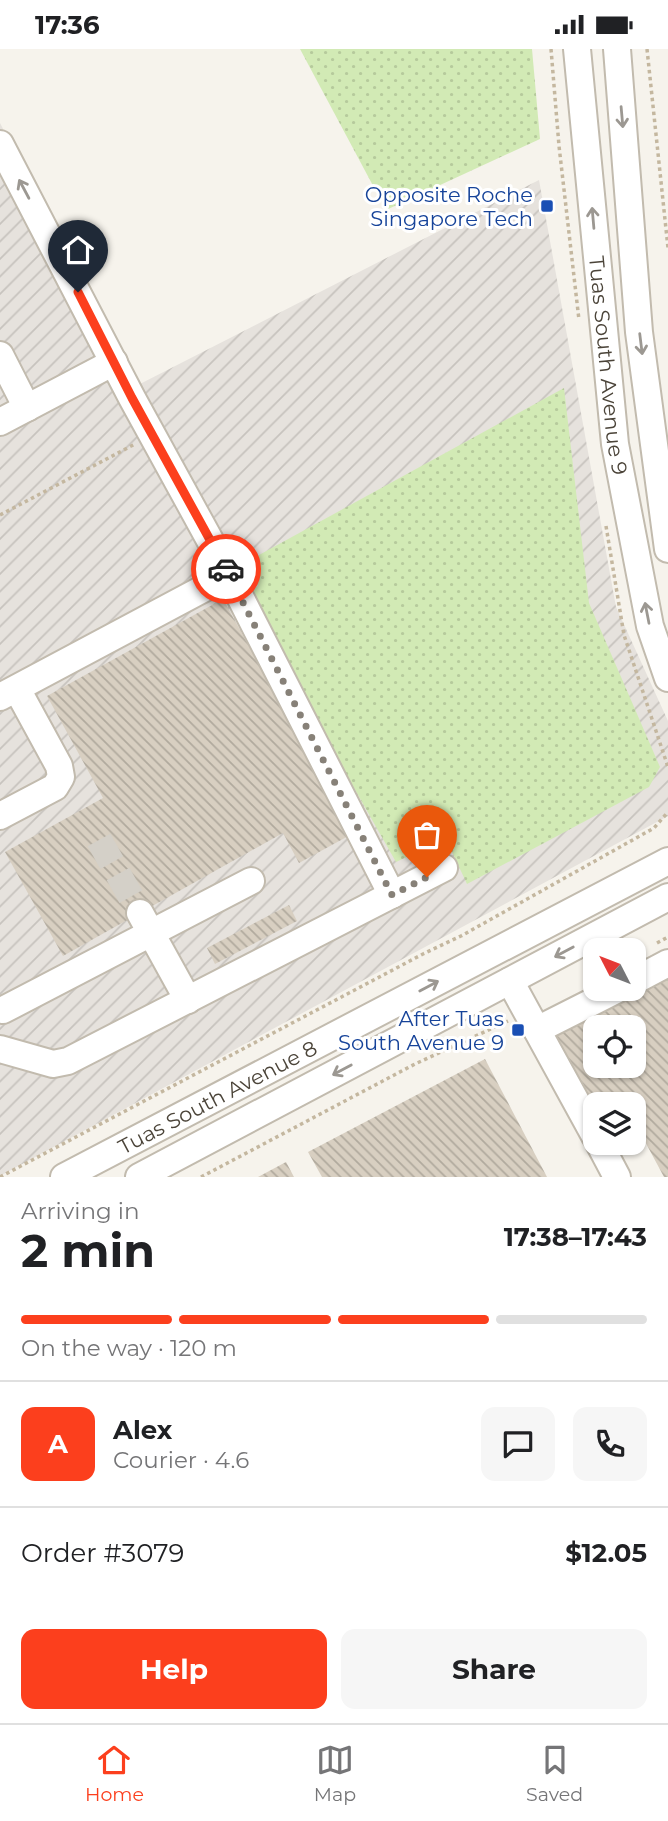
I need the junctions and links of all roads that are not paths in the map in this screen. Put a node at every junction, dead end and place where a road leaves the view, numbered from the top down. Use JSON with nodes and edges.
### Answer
{"nodes":[{"id":1,"x":577,"y":49,"type":"edge"},
{"id":2,"x":617,"y":49,"type":"edge"},
{"id":3,"x":0,"y":144,"type":"edge"},
{"id":4,"x":0,"y":355,"type":"edge"},
{"id":5,"x":114,"y":362,"type":"junction"},
{"id":6,"x":27,"y":408,"type":"junction"},
{"id":7,"x":0,"y":422,"type":"edge"},
{"id":8,"x":668,"y":549,"type":"edge"},
{"id":9,"x":229,"y":575,"type":"junction"},
{"id":10,"x":668,"y":678,"type":"edge"},
{"id":11,"x":8,"y":693,"type":"edge"},
{"id":12,"x":0,"y":815,"type":"edge"},
{"id":13,"x":668,"y":842,"type":"edge"},
{"id":14,"x":668,"y":861,"type":"edge"},
{"id":15,"x":444,"y":868,"type":"dead end"},
{"id":16,"x":251,"y":881,"type":"dead end"},
{"id":17,"x":623,"y":886,"type":"junction"},
{"id":18,"x":392,"y":895,"type":"junction"},
{"id":19,"x":668,"y":897,"type":"edge"},
{"id":20,"x":146,"y":924,"type":"junction"},
{"id":21,"x":668,"y":963,"type":"edge"},
{"id":22,"x":646,"y":975,"type":"edge"},
{"id":23,"x":510,"y":981,"type":"junction"},
{"id":24,"x":188,"y":1000,"type":"junction"},
{"id":25,"x":594,"y":1001,"type":"edge"},
{"id":26,"x":1,"y":1007,"type":"edge"},
{"id":27,"x":537,"y":1030,"type":"junction"},
{"id":28,"x":0,"y":1049,"type":"edge"},
{"id":29,"x":583,"y":1114,"type":"edge"},
{"id":30,"x":605,"y":1155,"type":"edge"},
{"id":31,"x":64,"y":1177,"type":"edge"},
{"id":32,"x":139,"y":1177,"type":"edge"},
{"id":33,"x":617,"y":1177,"type":"edge"}],
"edges":[{"from":10,"to":1,"type":"street","name":"Tuas South Avenue 9","one_way":true},
{"from":2,"to":8,"type":"street","name":"Tuas South Avenue 9","one_way":true},
{"from":5,"to":3,"type":"street","one_way":true},
{"from":4,"to":6,"type":"street"},
{"from":5,"to":6,"type":"street"},
{"from":5,"to":9,"type":"street"},
{"from":6,"to":7,"type":"street"},
{"from":9,"to":11,"type":"street"},
{"from":9,"to":18,"type":"street"},
{"from":11,"to":12,"type":"street"},
{"from":13,"to":17,"type":"street"},
{"from":14,"to":17,"type":"street","name":"Tuas South Avenue 8"},
{"from":15,"to":18,"type":"street"},
{"from":16,"to":20,"type":"street"},
{"from":31,"to":17,"type":"street","name":"Tuas South Avenue 8","one_way":true},
{"from":18,"to":24,"type":"street"},
{"from":19,"to":23,"type":"street","name":"Tuas South Avenue 8","one_way":true},
{"from":20,"to":24,"type":"street"},
{"from":20,"to":26,"type":"street"},
{"from":21,"to":22,"type":"street"},
{"from":23,"to":27,"type":"street"},
{"from":23,"to":32,"type":"street","name":"Tuas South Avenue 8","one_way":true},
{"from":24,"to":28,"type":"street"},
{"from":25,"to":27,"type":"street"},
{"from":27,"to":29,"type":"street"},
{"from":30,"to":33,"type":"street"}]}
